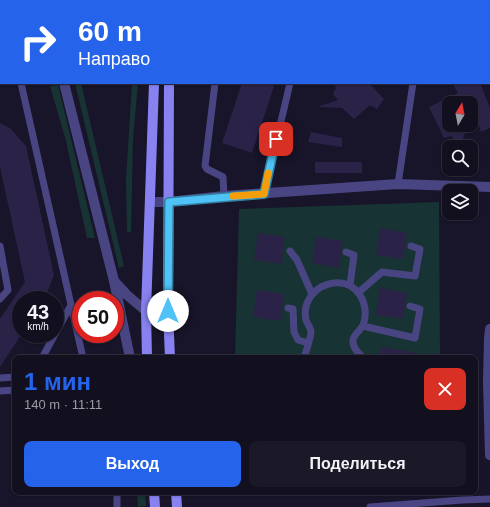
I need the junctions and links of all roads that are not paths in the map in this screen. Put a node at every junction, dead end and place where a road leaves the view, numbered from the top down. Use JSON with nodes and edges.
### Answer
{"nodes":[{"id":1,"x":21,"y":84,"type":"edge"},
{"id":2,"x":64,"y":84,"type":"edge"},
{"id":3,"x":154,"y":84,"type":"edge"},
{"id":4,"x":168,"y":84,"type":"edge"},
{"id":5,"x":214,"y":84,"type":"edge"},
{"id":6,"x":290,"y":84,"type":"edge"},
{"id":7,"x":413,"y":84,"type":"edge"},
{"id":8,"x":398,"y":184,"type":"junction"},
{"id":9,"x":490,"y":187,"type":"edge"},
{"id":10,"x":264,"y":194,"type":"junction"},
{"id":11,"x":224,"y":196,"type":"junction"},
{"id":12,"x":150,"y":202,"type":"junction"},
{"id":13,"x":169,"y":202,"type":"junction"},
{"id":14,"x":0,"y":246,"type":"edge"},
{"id":15,"x":411,"y":246,"type":"dead end"},
{"id":16,"x":290,"y":250,"type":"dead end"},
{"id":17,"x":346,"y":252,"type":"dead end"},
{"id":18,"x":114,"y":281,"type":"junction"},
{"id":19,"x":350,"y":286,"type":"junction"},
{"id":20,"x":359,"y":292,"type":"junction"},
{"id":21,"x":312,"y":294,"type":"junction"},
{"id":22,"x":0,"y":299,"type":"edge"},
{"id":23,"x":71,"y":305,"type":"junction"},
{"id":24,"x":410,"y":306,"type":"dead end"},
{"id":25,"x":288,"y":308,"type":"dead end"},
{"id":26,"x":146,"y":311,"type":"junction"},
{"id":27,"x":168,"y":311,"type":"junction"},
{"id":28,"x":363,"y":326,"type":"junction"},
{"id":29,"x":490,"y":329,"type":"edge"},
{"id":30,"x":308,"y":343,"type":"junction"},
{"id":31,"x":44,"y":355,"type":"edge"},
{"id":32,"x":82,"y":355,"type":"edge"},
{"id":33,"x":129,"y":355,"type":"edge"},
{"id":34,"x":147,"y":355,"type":"edge"},
{"id":35,"x":170,"y":355,"type":"edge"},
{"id":36,"x":305,"y":355,"type":"edge"},
{"id":37,"x":361,"y":355,"type":"edge"},
{"id":38,"x":12,"y":377,"type":"edge"},
{"id":39,"x":0,"y":378,"type":"edge"},
{"id":40,"x":12,"y":390,"type":"edge"},
{"id":41,"x":0,"y":391,"type":"edge"},
{"id":42,"x":490,"y":455,"type":"edge"},
{"id":43,"x":117,"y":495,"type":"edge"},
{"id":44,"x":154,"y":495,"type":"edge"},
{"id":45,"x":176,"y":495,"type":"edge"},
{"id":46,"x":490,"y":499,"type":"edge"},
{"id":47,"x":117,"y":507,"type":"edge"},
{"id":48,"x":155,"y":507,"type":"edge"},
{"id":49,"x":178,"y":507,"type":"edge"},
{"id":50,"x":370,"y":507,"type":"edge"}],
"edges":[{"from":1,"to":23,"type":"lane"},
{"from":2,"to":18,"type":"street"},
{"from":3,"to":12,"type":"main road"},
{"from":4,"to":13,"type":"main road"},
{"from":5,"to":11,"type":"lane"},
{"from":6,"to":10,"type":"lane"},
{"from":7,"to":8,"type":"lane"},
{"from":8,"to":9,"type":"street"},
{"from":8,"to":10,"type":"street"},
{"from":10,"to":11,"type":"street"},
{"from":11,"to":13,"type":"street"},
{"from":12,"to":13,"type":"street"},
{"from":12,"to":26,"type":"main road"},
{"from":13,"to":27,"type":"main road"},
{"from":14,"to":22,"type":"lane"},
{"from":15,"to":20,"type":"lane"},
{"from":16,"to":21,"type":"lane"},
{"from":17,"to":19,"type":"lane"},
{"from":18,"to":26,"type":"street"},
{"from":18,"to":33,"type":"street"},
{"from":19,"to":20,"type":"lane"},
{"from":19,"to":21,"type":"lane"},
{"from":20,"to":28,"type":"lane"},
{"from":21,"to":30,"type":"lane"},
{"from":23,"to":31,"type":"lane"},
{"from":23,"to":32,"type":"lane"},
{"from":24,"to":28,"type":"lane"},
{"from":25,"to":30,"type":"lane"},
{"from":26,"to":27,"type":"street"},
{"from":26,"to":34,"type":"main road"},
{"from":27,"to":35,"type":"main road"},
{"from":28,"to":37,"type":"lane"},
{"from":29,"to":42,"type":"street"},
{"from":30,"to":36,"type":"lane"},
{"from":38,"to":39,"type":"lane"},
{"from":40,"to":41,"type":"lane"},
{"from":43,"to":47,"type":"lane"},
{"from":44,"to":48,"type":"main road"},
{"from":45,"to":49,"type":"main road"},
{"from":46,"to":50,"type":"lane"}]}
